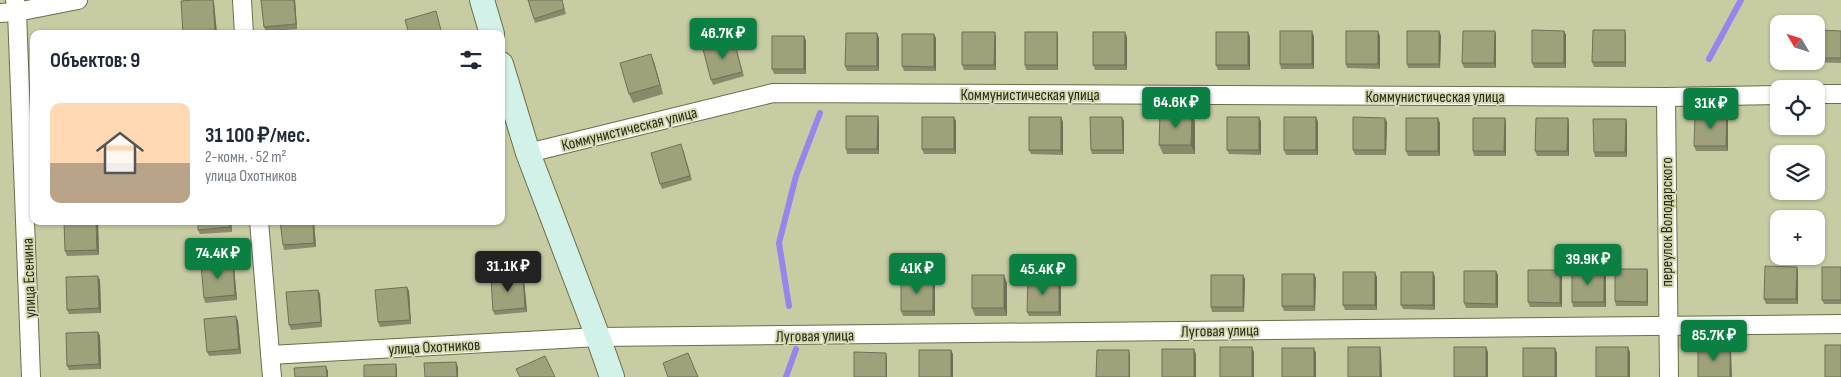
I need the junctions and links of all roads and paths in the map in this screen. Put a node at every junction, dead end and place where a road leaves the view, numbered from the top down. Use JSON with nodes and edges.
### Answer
{"nodes":[{"id":1,"x":78,"y":0,"type":"edge"},
{"id":2,"x":242,"y":0,"type":"edge"},
{"id":3,"x":482,"y":0,"type":"edge"},
{"id":4,"x":10,"y":8,"type":"edge"},
{"id":5,"x":244,"y":30,"type":"edge"},
{"id":6,"x":491,"y":30,"type":"edge"},
{"id":7,"x":505,"y":77,"type":"edge"},
{"id":8,"x":1825,"y":94,"type":"edge"},
{"id":9,"x":1841,"y":94,"type":"edge"},
{"id":10,"x":1770,"y":95,"type":"edge"},
{"id":11,"x":1666,"y":97,"type":"junction"},
{"id":12,"x":528,"y":152,"type":"junction"},
{"id":13,"x":259,"y":225,"type":"edge"},
{"id":14,"x":1841,"y":324,"type":"edge"},
{"id":15,"x":1667,"y":326,"type":"junction"},
{"id":16,"x":598,"y":337,"type":"junction"},
{"id":17,"x":270,"y":355,"type":"junction"},
{"id":18,"x":32,"y":377,"type":"edge"},
{"id":19,"x":272,"y":377,"type":"edge"},
{"id":20,"x":612,"y":377,"type":"edge"},
{"id":21,"x":1668,"y":377,"type":"edge"}],
"edges":[{"from":1,"to":4,"type":"street"},
{"from":2,"to":5,"type":"street"},
{"from":3,"to":6,"type":"street"},
{"from":4,"to":18,"type":"street","name":"улица Есенина"},
{"from":7,"to":12,"type":"street"},
{"from":8,"to":9,"type":"street"},
{"from":10,"to":11,"type":"street","name":"Коммунистическая улица"},
{"from":11,"to":12,"type":"street","name":"Коммунистическая улица"},
{"from":11,"to":15,"type":"street","name":"переулок Володарского"},
{"from":12,"to":16,"type":"street"},
{"from":13,"to":17,"type":"street"},
{"from":14,"to":15,"type":"street","name":"Луговая улица"},
{"from":15,"to":16,"type":"street","name":"Луговая улица"},
{"from":15,"to":21,"type":"street","name":"переулок Володарского"},
{"from":16,"to":17,"type":"street","name":"улица Охотников"},
{"from":16,"to":20,"type":"street"},
{"from":17,"to":19,"type":"street"}]}
